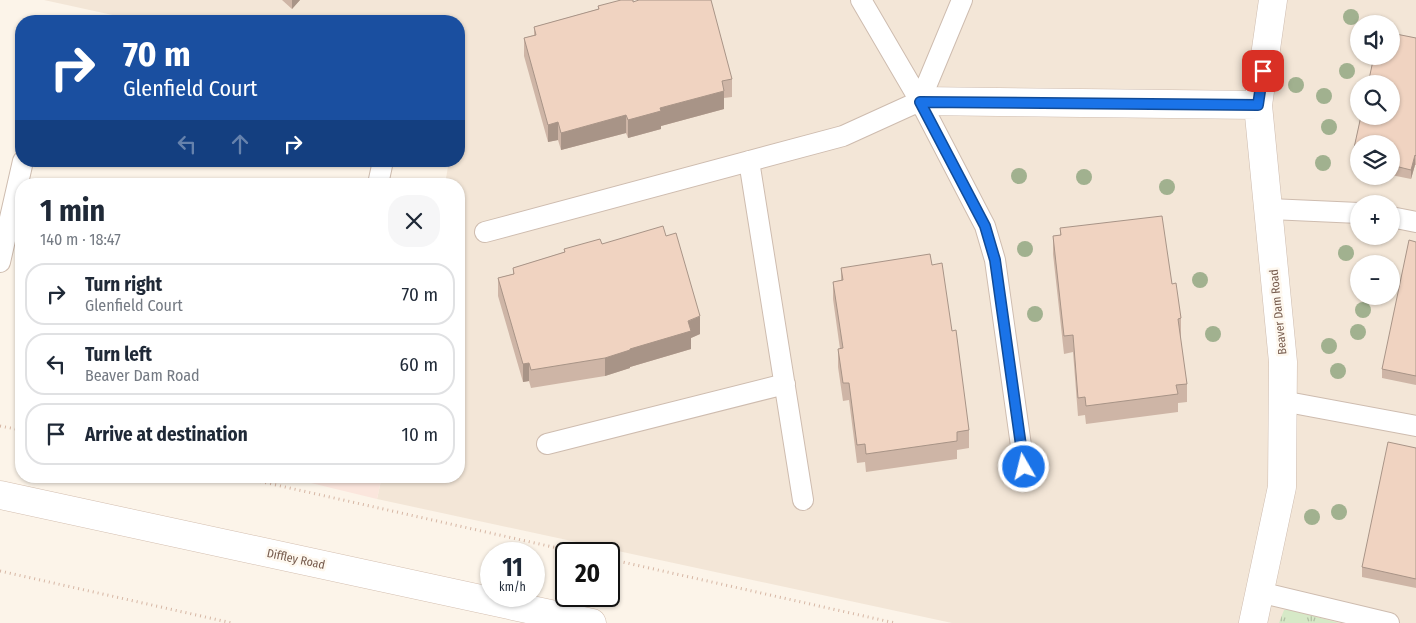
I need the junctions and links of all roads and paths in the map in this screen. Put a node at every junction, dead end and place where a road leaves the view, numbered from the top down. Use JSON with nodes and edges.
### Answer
{"nodes":[{"id":1,"x":861,"y":0,"type":"edge"},
{"id":2,"x":962,"y":0,"type":"edge"},
{"id":3,"x":1273,"y":0,"type":"edge"},
{"id":4,"x":920,"y":102,"type":"junction"},
{"id":5,"x":1258,"y":105,"type":"junction"},
{"id":6,"x":749,"y":161,"type":"junction"},
{"id":7,"x":15,"y":196,"type":"edge"},
{"id":8,"x":1268,"y":209,"type":"junction"},
{"id":9,"x":1350,"y":214,"type":"edge"},
{"id":10,"x":1400,"y":219,"type":"edge"},
{"id":11,"x":1416,"y":222,"type":"edge"},
{"id":12,"x":485,"y":232,"type":"dead end"},
{"id":13,"x":0,"y":262,"type":"edge"},
{"id":14,"x":785,"y":384,"type":"junction"},
{"id":15,"x":1282,"y":401,"type":"junction"},
{"id":16,"x":0,"y":426,"type":"edge"},
{"id":17,"x":1416,"y":426,"type":"edge"},
{"id":18,"x":15,"y":429,"type":"edge"},
{"id":19,"x":547,"y":444,"type":"dead end"},
{"id":20,"x":1024,"y":467,"type":"dead end"},
{"id":21,"x":267,"y":483,"type":"edge"},
{"id":22,"x":0,"y":495,"type":"edge"},
{"id":23,"x":803,"y":500,"type":"dead end"},
{"id":24,"x":555,"y":548,"type":"edge"},
{"id":25,"x":620,"y":561,"type":"edge"},
{"id":26,"x":0,"y":572,"type":"edge"},
{"id":27,"x":1259,"y":592,"type":"junction"},
{"id":28,"x":232,"y":623,"type":"edge"},
{"id":29,"x":592,"y":623,"type":"edge"},
{"id":30,"x":895,"y":623,"type":"edge"},
{"id":31,"x":1253,"y":623,"type":"edge"},
{"id":32,"x":1389,"y":623,"type":"edge"}],
"edges":[{"from":1,"to":4,"type":"lane"},
{"from":2,"to":4,"type":"lane"},
{"from":3,"to":5,"type":"street","name":"Beaver Dam Road"},
{"from":4,"to":5,"type":"street"},
{"from":4,"to":6,"type":"lane"},
{"from":4,"to":20,"type":"lane"},
{"from":5,"to":8,"type":"street","name":"Beaver Dam Road"},
{"from":6,"to":12,"type":"lane"},
{"from":6,"to":14,"type":"lane"},
{"from":7,"to":13,"type":"lane"},
{"from":8,"to":9,"type":"lane"},
{"from":8,"to":15,"type":"street","name":"Beaver Dam Road"},
{"from":10,"to":11,"type":"lane"},
{"from":14,"to":19,"type":"lane"},
{"from":14,"to":23,"type":"lane"},
{"from":15,"to":17,"type":"lane"},
{"from":15,"to":27,"type":"street","name":"Beaver Dam Road"},
{"from":16,"to":18,"type":"path"},
{"from":21,"to":24,"type":"path"},
{"from":22,"to":29,"type":"street","name":"Diffley Road"},
{"from":25,"to":30,"type":"path"},
{"from":26,"to":28,"type":"path"},
{"from":27,"to":31,"type":"street","name":"Beaver Dam Road"},
{"from":27,"to":32,"type":"lane"}]}
